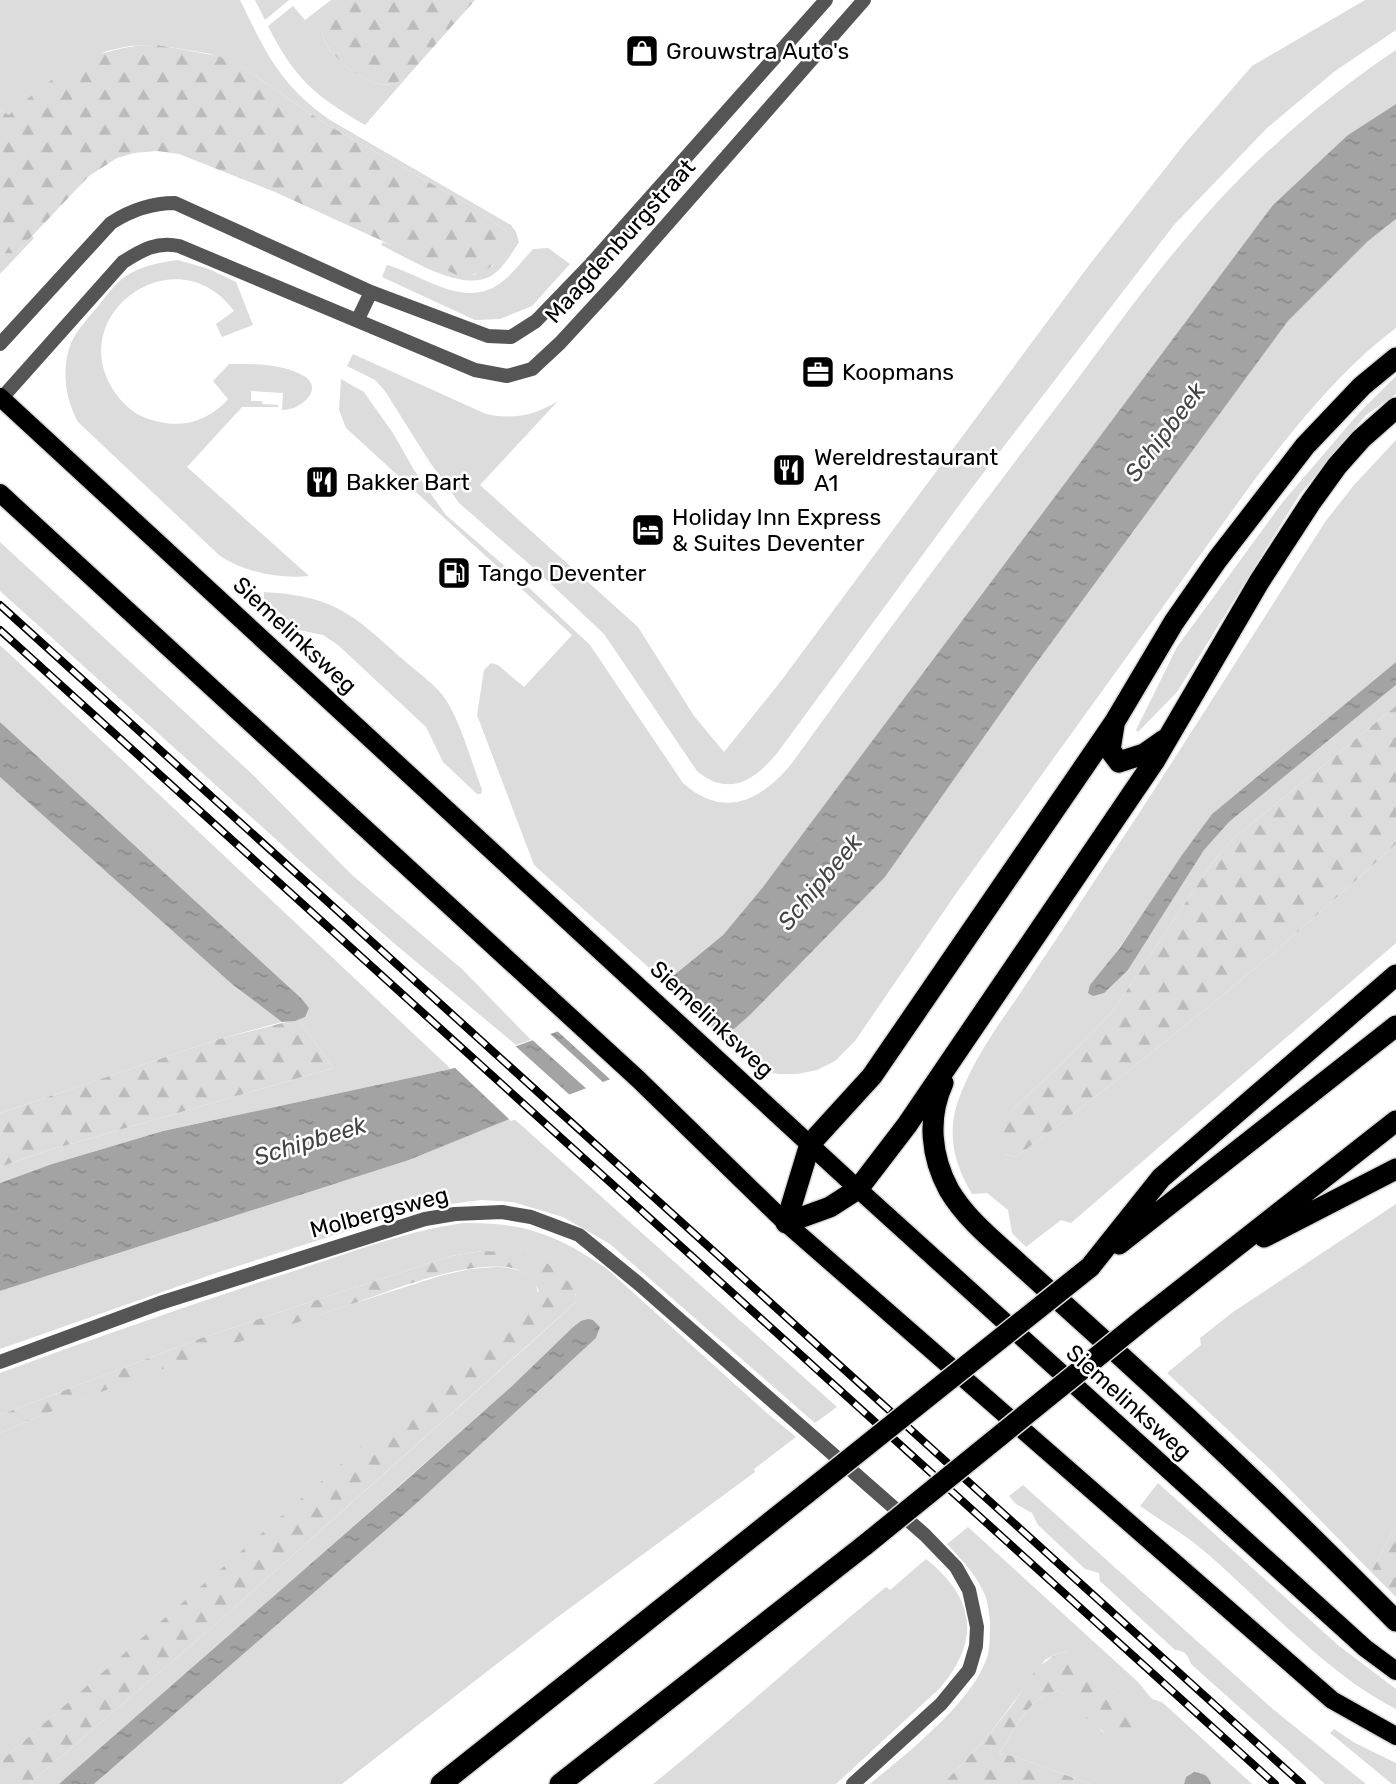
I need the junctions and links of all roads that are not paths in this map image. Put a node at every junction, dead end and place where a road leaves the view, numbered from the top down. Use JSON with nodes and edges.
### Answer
{"nodes":[{"id":1,"x":826,"y":0,"type":"edge"},
{"id":2,"x":864,"y":0,"type":"edge"},
{"id":3,"x":371,"y":292,"type":"junction"},
{"id":4,"x":358,"y":319,"type":"junction"},
{"id":5,"x":0,"y":344,"type":"edge"},
{"id":6,"x":1396,"y":358,"type":"edge"},
{"id":7,"x":1,"y":399,"type":"edge"},
{"id":8,"x":1396,"y":408,"type":"edge"},
{"id":9,"x":0,"y":493,"type":"edge"},
{"id":10,"x":1114,"y":723,"type":"junction"},
{"id":11,"x":1169,"y":736,"type":"junction"},
{"id":12,"x":1396,"y":975,"type":"edge"},
{"id":13,"x":1396,"y":1026,"type":"edge"},
{"id":14,"x":959,"y":1050,"type":"junction"},
{"id":15,"x":1396,"y":1121,"type":"edge"},
{"id":16,"x":810,"y":1144,"type":"junction"},
{"id":17,"x":1396,"y":1169,"type":"edge"},
{"id":18,"x":858,"y":1189,"type":"junction"},
{"id":19,"x":786,"y":1223,"type":"junction"},
{"id":20,"x":1222,"y":1258,"type":"junction"},
{"id":21,"x":1090,"y":1267,"type":"junction"},
{"id":22,"x":0,"y":1362,"type":"edge"},
{"id":23,"x":1396,"y":1621,"type":"edge"},
{"id":24,"x":1396,"y":1671,"type":"edge"},
{"id":25,"x":1396,"y":1736,"type":"edge"},
{"id":26,"x":441,"y":1784,"type":"edge"},
{"id":27,"x":560,"y":1784,"type":"edge"},
{"id":28,"x":853,"y":1784,"type":"edge"}],
"edges":[{"from":1,"to":3,"type":"street","name":"Maagdenburgstraat"},
{"from":2,"to":4,"type":"street","name":"Maagdenburgstraat"},
{"from":3,"to":4,"type":"street"},
{"from":3,"to":5,"type":"street","name":"Maagdenburgstraat"},
{"from":4,"to":7,"type":"street","name":"Maagdenburgstraat"},
{"from":6,"to":10,"type":"highway"},
{"from":7,"to":16,"type":"main road","name":"Siemelinksweg"},
{"from":8,"to":11,"type":"highway"},
{"from":9,"to":19,"type":"main road"},
{"from":10,"to":11,"type":"highway"},
{"from":10,"to":16,"type":"highway"},
{"from":11,"to":14,"type":"highway"},
{"from":12,"to":21,"type":"highway"},
{"from":13,"to":21,"type":"highway"},
{"from":14,"to":18,"type":"highway"},
{"from":14,"to":23,"type":"highway"},
{"from":15,"to":20,"type":"highway"},
{"from":16,"to":18,"type":"main road","name":"Siemelinksweg"},
{"from":16,"to":19,"type":"highway"},
{"from":17,"to":20,"type":"highway"},
{"from":18,"to":19,"type":"highway"},
{"from":18,"to":24,"type":"main road","name":"Siemelinksweg"},
{"from":19,"to":25,"type":"main road"},
{"from":20,"to":27,"type":"highway","bridge":true},
{"from":21,"to":26,"type":"highway","bridge":true},
{"from":22,"to":28,"type":"street","name":"Molbergsweg"}]}
